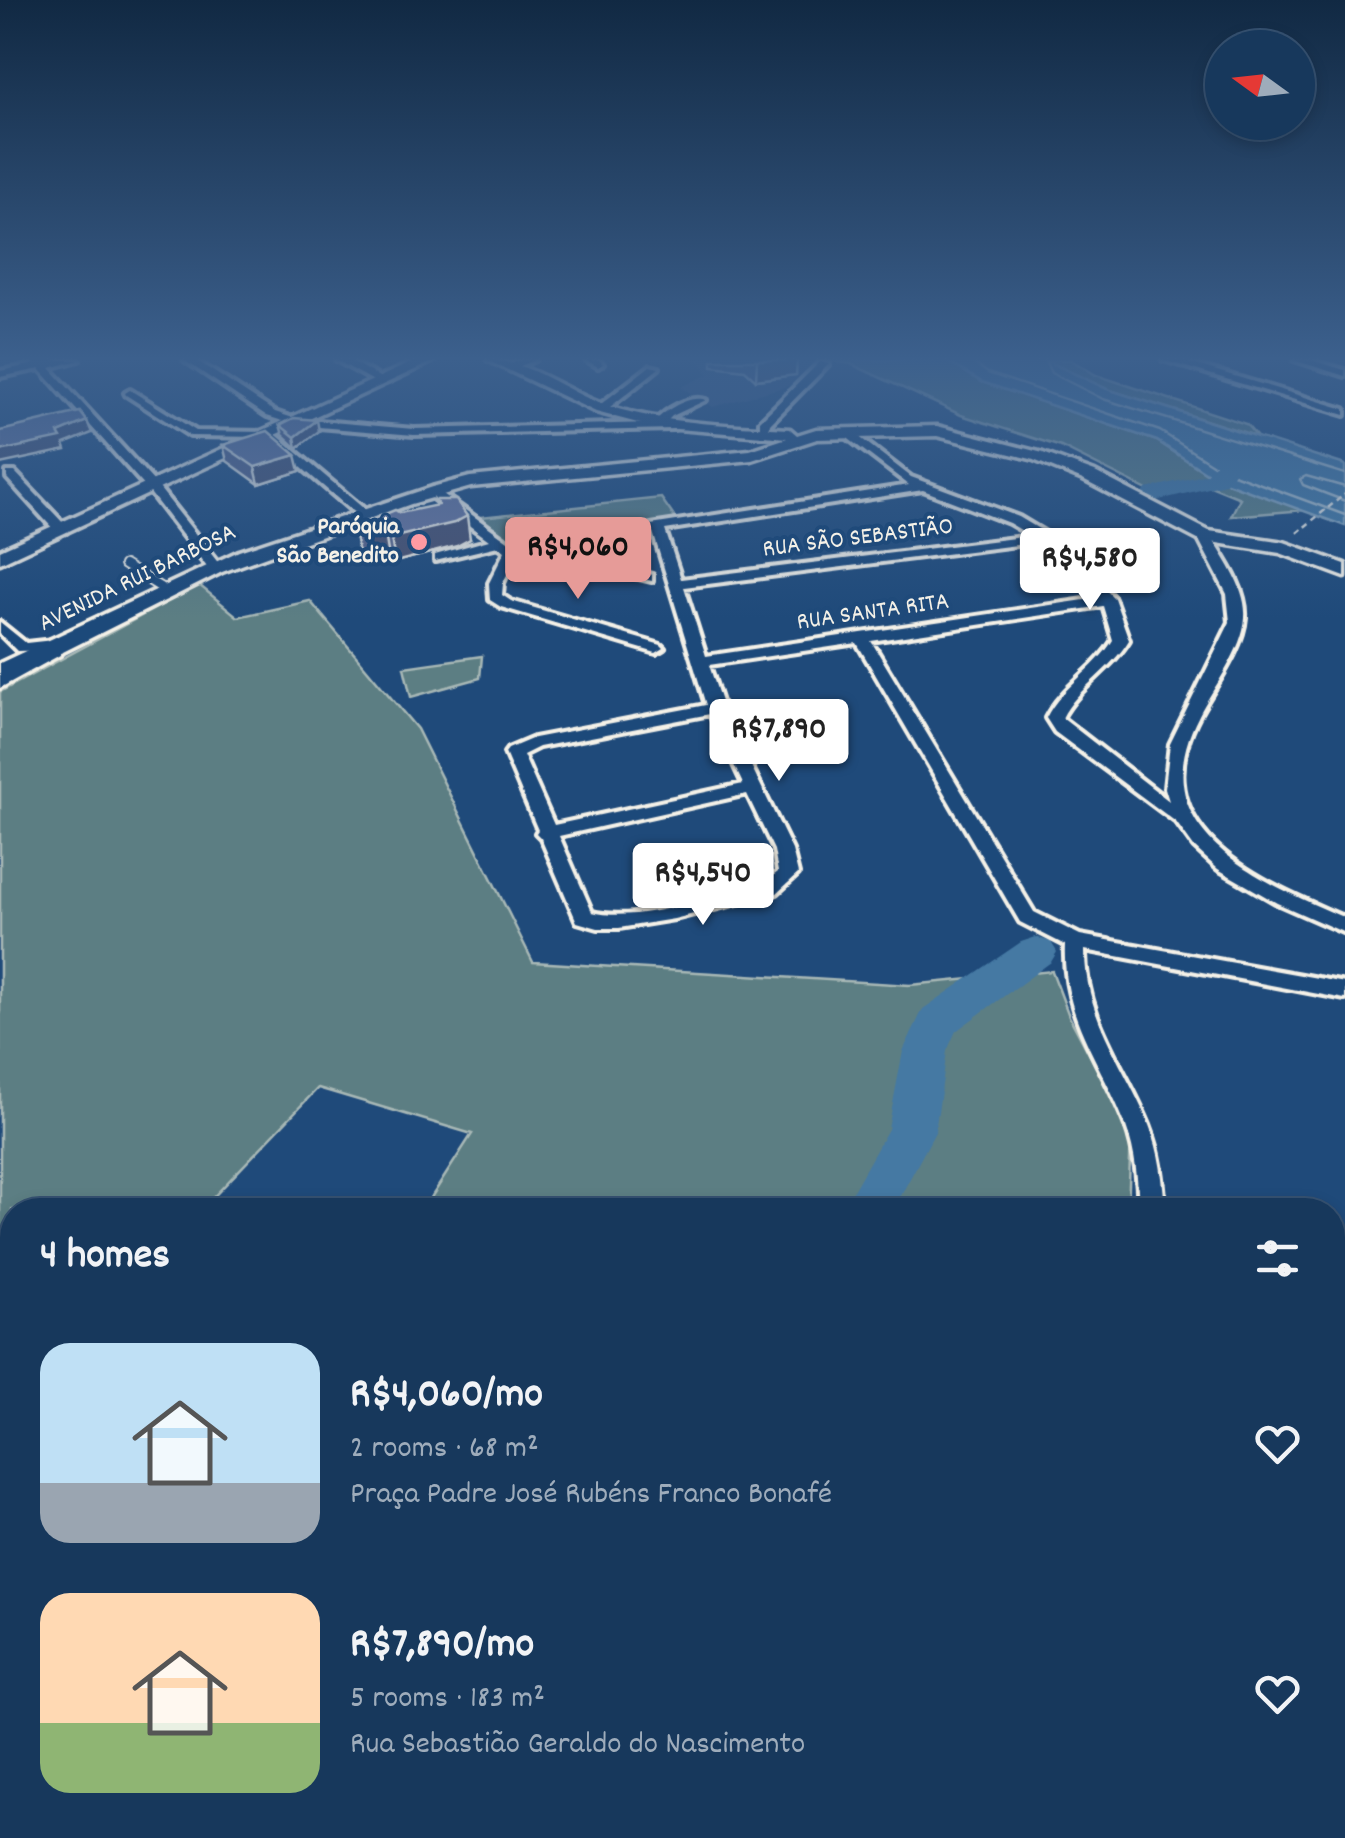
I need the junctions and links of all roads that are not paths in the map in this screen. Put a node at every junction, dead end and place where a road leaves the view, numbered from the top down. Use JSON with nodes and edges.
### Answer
{"nodes":[{"id":1,"x":114,"y":446,"type":"edge"},
{"id":2,"x":243,"y":446,"type":"edge"},
{"id":3,"x":283,"y":446,"type":"edge"},
{"id":4,"x":712,"y":446,"type":"edge"},
{"id":5,"x":780,"y":446,"type":"edge"},
{"id":6,"x":866,"y":446,"type":"edge"},
{"id":7,"x":996,"y":446,"type":"edge"},
{"id":8,"x":690,"y":462,"type":"junction"},
{"id":9,"x":11,"y":475,"type":"dead end"},
{"id":10,"x":920,"y":487,"type":"junction"},
{"id":11,"x":152,"y":488,"type":"junction"},
{"id":12,"x":432,"y":492,"type":"junction"},
{"id":13,"x":454,"y":509,"type":"junction"},
{"id":14,"x":363,"y":514,"type":"junction"},
{"id":15,"x":436,"y":514,"type":"edge"},
{"id":16,"x":658,"y":528,"type":"junction"},
{"id":17,"x":61,"y":529,"type":"junction"},
{"id":18,"x":1204,"y":536,"type":"junction"},
{"id":19,"x":1044,"y":538,"type":"junction"},
{"id":20,"x":512,"y":546,"type":"junction"},
{"id":21,"x":0,"y":557,"type":"edge"},
{"id":22,"x":440,"y":558,"type":"dead end"},
{"id":23,"x":124,"y":564,"type":"dead end"},
{"id":24,"x":215,"y":568,"type":"junction"},
{"id":25,"x":1345,"y":571,"type":"edge"},
{"id":26,"x":647,"y":578,"type":"dead end"},
{"id":27,"x":677,"y":584,"type":"junction"},
{"id":28,"x":168,"y":592,"type":"junction"},
{"id":29,"x":1109,"y":601,"type":"junction"},
{"id":30,"x":0,"y":626,"type":"edge"},
{"id":31,"x":861,"y":638,"type":"junction"},
{"id":32,"x":80,"y":639,"type":"junction"},
{"id":33,"x":656,"y":648,"type":"dead end"},
{"id":34,"x":53,"y":652,"type":"junction"},
{"id":35,"x":703,"y":661,"type":"junction"},
{"id":36,"x":0,"y":671,"type":"edge"},
{"id":37,"x":0,"y":682,"type":"edge"},
{"id":38,"x":715,"y":708,"type":"junction"},
{"id":39,"x":754,"y":787,"type":"junction"},
{"id":40,"x":1178,"y":816,"type":"junction"},
{"id":41,"x":545,"y":833,"type":"junction"},
{"id":42,"x":1345,"y":926,"type":"edge"},
{"id":43,"x":1075,"y":941,"type":"junction"},
{"id":44,"x":1345,"y":991,"type":"edge"},
{"id":45,"x":1151,"y":1198,"type":"edge"}],
"edges":[{"from":1,"to":11,"type":"street"},
{"from":2,"to":11,"type":"main road"},
{"from":3,"to":14,"type":"street"},
{"from":4,"to":8,"type":"main road"},
{"from":5,"to":8,"type":"main road","name":"AVENIDA RUI BARBOSA"},
{"from":6,"to":10,"type":"street"},
{"from":7,"to":18,"type":"main road","name":"AVENIDA RUI BARBOSA"},
{"from":8,"to":12,"type":"main road","name":"AVENIDA RUI BARBOSA"},
{"from":9,"to":17,"type":"street"},
{"from":10,"to":16,"type":"street"},
{"from":10,"to":19,"type":"street"},
{"from":11,"to":17,"type":"main road"},
{"from":11,"to":24,"type":"street"},
{"from":12,"to":13,"type":"street"},
{"from":12,"to":14,"type":"main road","name":"AVENIDA RUI BARBOSA"},
{"from":13,"to":15,"type":"street"},
{"from":13,"to":20,"type":"street"},
{"from":14,"to":24,"type":"main road","name":"AVENIDA RUI BARBOSA"},
{"from":16,"to":20,"type":"street"},
{"from":16,"to":27,"type":"street"},
{"from":17,"to":21,"type":"main road"},
{"from":18,"to":25,"type":"main road","name":"AVENIDA RUI BARBOSA"},
{"from":18,"to":40,"type":"street"},
{"from":19,"to":27,"type":"street","name":"RUA SÃO SEBASTIÃO"},
{"from":19,"to":29,"type":"street"},
{"from":20,"to":22,"type":"street"},
{"from":20,"to":26,"type":"street"},
{"from":20,"to":33,"type":"street"},
{"from":23,"to":28,"type":"lane"},
{"from":24,"to":28,"type":"main road","name":"AVENIDA RUI BARBOSA"},
{"from":27,"to":35,"type":"street"},
{"from":28,"to":32,"type":"main road","name":"AVENIDA RUI BARBOSA"},
{"from":29,"to":31,"type":"street","name":"RUA SANTA RITA"},
{"from":29,"to":40,"type":"street"},
{"from":30,"to":32,"type":"street"},
{"from":31,"to":35,"type":"street","name":"RUA SANTA RITA"},
{"from":31,"to":43,"type":"street"},
{"from":32,"to":34,"type":"main road","name":"AVENIDA RUI BARBOSA"},
{"from":34,"to":36,"type":"main road","name":"AVENIDA RUI BARBOSA"},
{"from":34,"to":37,"type":"street"},
{"from":35,"to":38,"type":"street"},
{"from":38,"to":39,"type":"street"},
{"from":38,"to":41,"type":"street"},
{"from":39,"to":41,"type":"street"},
{"from":39,"to":41,"type":"street"},
{"from":40,"to":42,"type":"street"},
{"from":43,"to":44,"type":"street"},
{"from":43,"to":45,"type":"street"}]}
